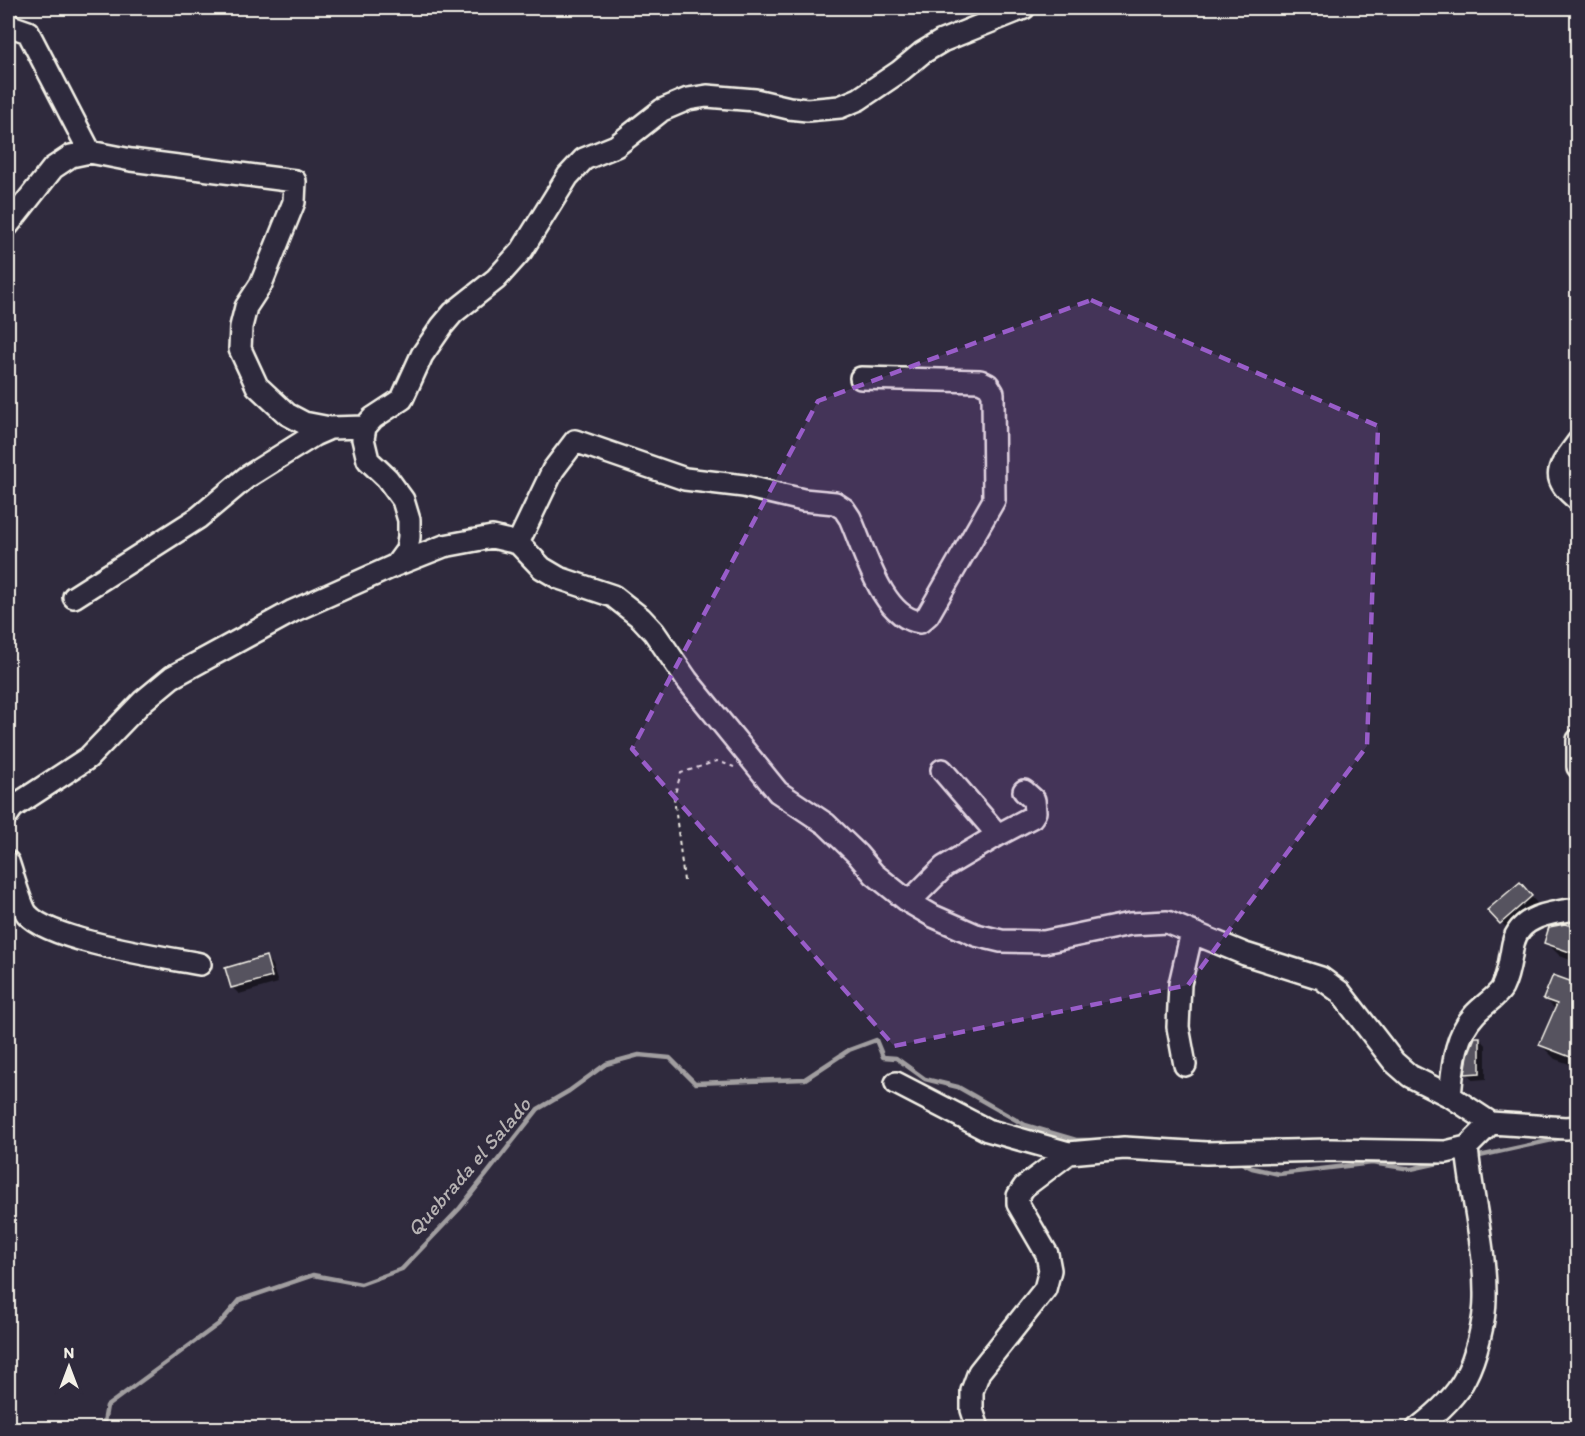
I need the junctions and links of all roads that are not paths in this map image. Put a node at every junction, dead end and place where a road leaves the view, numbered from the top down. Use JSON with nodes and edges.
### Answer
{"nodes":[{"id":1,"x":1024,"y":8,"type":"edge"},
{"id":2,"x":8,"y":26,"type":"edge"},
{"id":3,"x":90,"y":152,"type":"junction"},
{"id":4,"x":8,"y":225,"type":"edge"},
{"id":5,"x":861,"y":378,"type":"dead end"},
{"id":6,"x":365,"y":427,"type":"junction"},
{"id":7,"x":330,"y":428,"type":"junction"},
{"id":8,"x":1578,"y":442,"type":"edge"},
{"id":9,"x":1578,"y":500,"type":"edge"},
{"id":10,"x":518,"y":543,"type":"junction"},
{"id":11,"x":396,"y":565,"type":"junction"},
{"id":12,"x":74,"y":597,"type":"dead end"},
{"id":13,"x":1578,"y":740,"type":"edge"},
{"id":14,"x":1578,"y":767,"type":"edge"},
{"id":15,"x":942,"y":770,"type":"dead end"},
{"id":16,"x":1024,"y":791,"type":"dead end"},
{"id":17,"x":9,"y":808,"type":"edge"},
{"id":18,"x":998,"y":834,"type":"junction"},
{"id":19,"x":8,"y":862,"type":"edge"},
{"id":20,"x":909,"y":902,"type":"junction"},
{"id":21,"x":1578,"y":909,"type":"edge"},
{"id":22,"x":1192,"y":932,"type":"junction"},
{"id":23,"x":200,"y":964,"type":"dead end"},
{"id":24,"x":1185,"y":1065,"type":"dead end"},
{"id":25,"x":896,"y":1083,"type":"dead end"},
{"id":26,"x":1450,"y":1096,"type":"junction"},
{"id":27,"x":1491,"y":1123,"type":"junction"},
{"id":28,"x":1578,"y":1127,"type":"edge"},
{"id":29,"x":1467,"y":1147,"type":"junction"},
{"id":30,"x":1069,"y":1153,"type":"junction"},
{"id":31,"x":978,"y":1428,"type":"edge"},
{"id":32,"x":1418,"y":1428,"type":"edge"}],
"edges":[{"from":1,"to":6,"type":"street"},
{"from":2,"to":3,"type":"street"},
{"from":3,"to":4,"type":"street"},
{"from":3,"to":7,"type":"street"},
{"from":5,"to":10,"type":"street"},
{"from":6,"to":7,"type":"street"},
{"from":6,"to":11,"type":"street"},
{"from":7,"to":12,"type":"street"},
{"from":8,"to":9,"type":"street"},
{"from":10,"to":11,"type":"street"},
{"from":10,"to":20,"type":"street"},
{"from":11,"to":17,"type":"street"},
{"from":13,"to":14,"type":"street"},
{"from":15,"to":18,"type":"street"},
{"from":16,"to":18,"type":"street"},
{"from":18,"to":20,"type":"street"},
{"from":19,"to":23,"type":"street"},
{"from":20,"to":22,"type":"street"},
{"from":21,"to":26,"type":"street"},
{"from":22,"to":24,"type":"street"},
{"from":22,"to":26,"type":"street"},
{"from":25,"to":30,"type":"street"},
{"from":26,"to":27,"type":"street"},
{"from":27,"to":28,"type":"street"},
{"from":27,"to":29,"type":"street"},
{"from":29,"to":30,"type":"street"},
{"from":29,"to":32,"type":"street"},
{"from":30,"to":31,"type":"street"}]}
